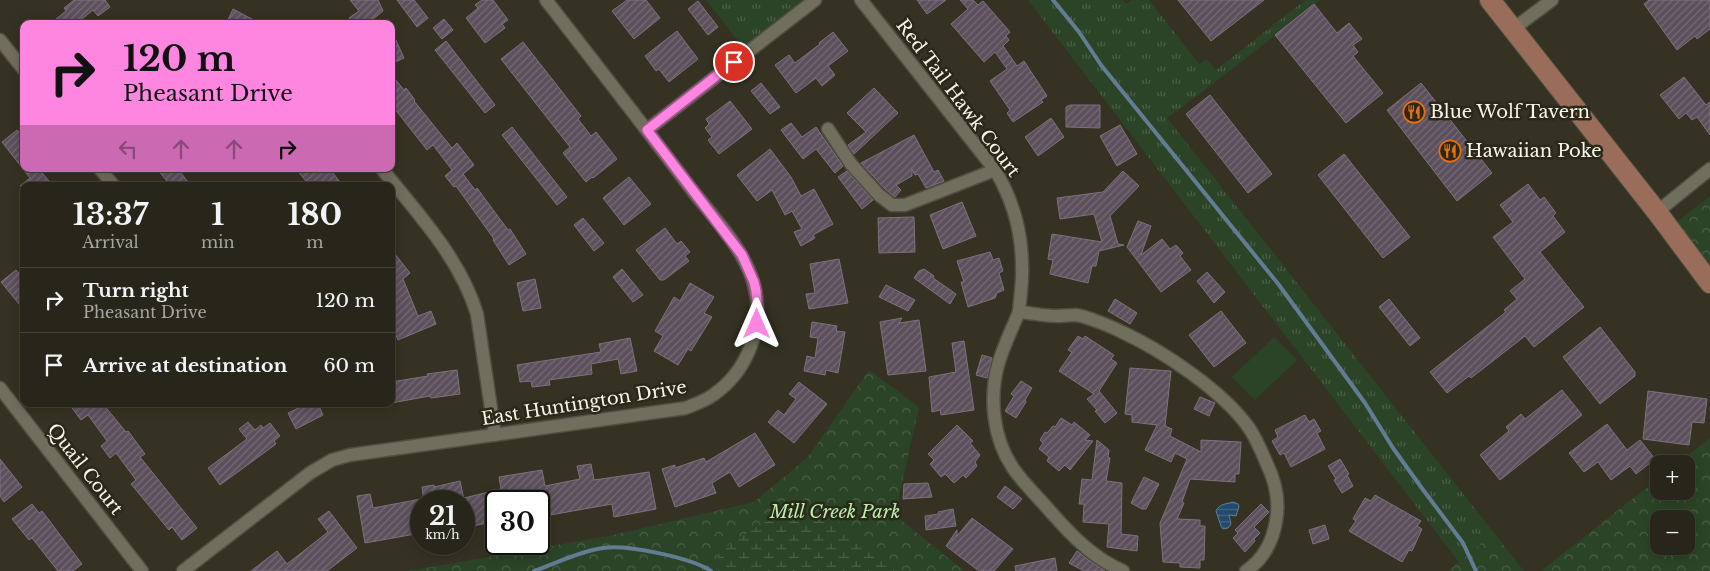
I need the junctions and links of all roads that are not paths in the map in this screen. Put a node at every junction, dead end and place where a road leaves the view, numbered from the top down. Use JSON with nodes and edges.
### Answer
{"nodes":[{"id":1,"x":546,"y":0,"type":"edge"},
{"id":2,"x":815,"y":0,"type":"edge"},
{"id":3,"x":861,"y":0,"type":"edge"},
{"id":4,"x":1490,"y":0,"type":"edge"},
{"id":5,"x":1552,"y":0,"type":"edge"},
{"id":6,"x":1513,"y":29,"type":"junction"},
{"id":7,"x":0,"y":40,"type":"edge"},
{"id":8,"x":20,"y":65,"type":"edge"},
{"id":9,"x":828,"y":129,"type":"dead end"},
{"id":10,"x":647,"y":130,"type":"junction"},
{"id":11,"x":1710,"y":169,"type":"edge"},
{"id":12,"x":995,"y":170,"type":"junction"},
{"id":13,"x":102,"y":172,"type":"edge"},
{"id":14,"x":384,"y":172,"type":"edge"},
{"id":15,"x":111,"y":182,"type":"edge"},
{"id":16,"x":392,"y":182,"type":"edge"},
{"id":17,"x":395,"y":186,"type":"edge"},
{"id":18,"x":1656,"y":212,"type":"junction"},
{"id":19,"x":1710,"y":283,"type":"edge"},
{"id":20,"x":1019,"y":312,"type":"junction"},
{"id":21,"x":0,"y":388,"type":"edge"},
{"id":22,"x":495,"y":435,"type":"junction"},
{"id":23,"x":142,"y":571,"type":"edge"},
{"id":24,"x":183,"y":571,"type":"edge"},
{"id":25,"x":1123,"y":571,"type":"edge"},
{"id":26,"x":1246,"y":571,"type":"edge"}],
"edges":[{"from":1,"to":10,"type":"street","name":"East Huntington Drive"},
{"from":2,"to":10,"type":"street"},
{"from":3,"to":12,"type":"street","name":"Red Tail Hawk Court"},
{"from":4,"to":6,"type":"main road"},
{"from":5,"to":6,"type":"street"},
{"from":6,"to":18,"type":"main road"},
{"from":7,"to":8,"type":"street"},
{"from":9,"to":12,"type":"street"},
{"from":10,"to":22,"type":"street","name":"East Huntington Drive"},
{"from":11,"to":18,"type":"street"},
{"from":12,"to":20,"type":"street","name":"Red Tail Hawk Court"},
{"from":13,"to":15,"type":"street"},
{"from":14,"to":16,"type":"street"},
{"from":17,"to":22,"type":"street"},
{"from":18,"to":19,"type":"main road"},
{"from":20,"to":25,"type":"street","name":"Red Tail Hawk Court"},
{"from":20,"to":26,"type":"street"},
{"from":21,"to":23,"type":"street","name":"Quail Court"},
{"from":22,"to":24,"type":"street","name":"East Huntington Drive"}]}
